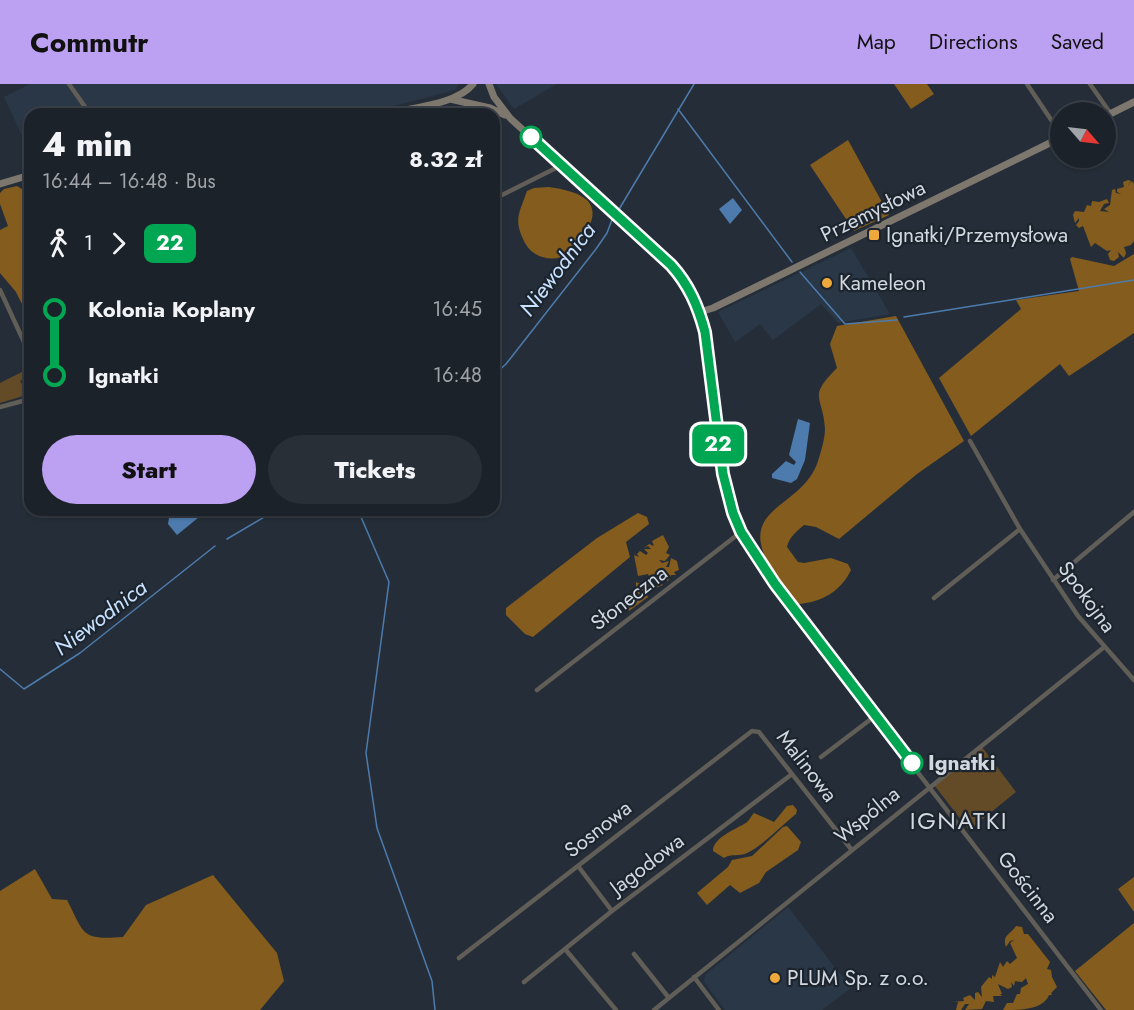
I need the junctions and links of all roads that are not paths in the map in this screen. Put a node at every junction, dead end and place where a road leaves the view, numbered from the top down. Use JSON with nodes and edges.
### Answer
{"nodes":[{"id":1,"x":69,"y":84,"type":"edge"},
{"id":2,"x":489,"y":84,"type":"edge"},
{"id":3,"x":1027,"y":84,"type":"edge"},
{"id":4,"x":1090,"y":84,"type":"edge"},
{"id":5,"x":471,"y":86,"type":"edge"},
{"id":6,"x":494,"y":97,"type":"junction"},
{"id":7,"x":450,"y":99,"type":"junction"},
{"id":8,"x":1100,"y":102,"type":"edge"},
{"id":9,"x":1134,"y":102,"type":"edge"},
{"id":10,"x":472,"y":103,"type":"junction"},
{"id":11,"x":482,"y":107,"type":"joint"},
{"id":12,"x":86,"y":108,"type":"edge"},
{"id":13,"x":412,"y":108,"type":"edge"},
{"id":14,"x":1116,"y":111,"type":"edge"},
{"id":15,"x":500,"y":114,"type":"edge"},
{"id":16,"x":510,"y":118,"type":"junction"},
{"id":17,"x":1050,"y":118,"type":"edge"},
{"id":18,"x":1050,"y":143,"type":"edge"},
{"id":19,"x":562,"y":165,"type":"junction"},
{"id":20,"x":24,"y":178,"type":"edge"},
{"id":21,"x":0,"y":184,"type":"edge"},
{"id":22,"x":500,"y":196,"type":"edge"},
{"id":23,"x":0,"y":290,"type":"edge"},
{"id":24,"x":700,"y":312,"type":"junction"},
{"id":25,"x":24,"y":342,"type":"edge"},
{"id":26,"x":24,"y":401,"type":"edge"},
{"id":27,"x":0,"y":407,"type":"edge"},
{"id":28,"x":969,"y":441,"type":"dead end"},
{"id":29,"x":1134,"y":512,"type":"edge"},
{"id":30,"x":1020,"y":529,"type":"junction"},
{"id":31,"x":741,"y":532,"type":"junction"},
{"id":32,"x":1053,"y":580,"type":"junction"},
{"id":33,"x":934,"y":598,"type":"dead end"},
{"id":34,"x":1103,"y":648,"type":"junction"},
{"id":35,"x":1134,"y":680,"type":"edge"},
{"id":36,"x":537,"y":690,"type":"dead end"},
{"id":37,"x":875,"y":716,"type":"junction"},
{"id":38,"x":759,"y":732,"type":"joint"},
{"id":39,"x":821,"y":757,"type":"dead end"},
{"id":40,"x":792,"y":774,"type":"junction"},
{"id":41,"x":929,"y":786,"type":"junction"},
{"id":42,"x":851,"y":849,"type":"junction"},
{"id":43,"x":578,"y":866,"type":"junction"},
{"id":44,"x":612,"y":911,"type":"junction"},
{"id":45,"x":565,"y":949,"type":"junction"},
{"id":46,"x":634,"y":954,"type":"dead end"},
{"id":47,"x":459,"y":958,"type":"dead end"},
{"id":48,"x":694,"y":977,"type":"junction"},
{"id":49,"x":524,"y":982,"type":"dead end"},
{"id":50,"x":669,"y":998,"type":"junction"},
{"id":51,"x":616,"y":1010,"type":"edge"},
{"id":52,"x":654,"y":1010,"type":"edge"},
{"id":53,"x":719,"y":1010,"type":"edge"},
{"id":54,"x":1101,"y":1010,"type":"edge"}],
"edges":[{"from":1,"to":12,"type":"street"},
{"from":2,"to":6,"type":"street"},
{"from":3,"to":17,"type":"street"},
{"from":4,"to":8,"type":"street"},
{"from":5,"to":7,"type":"street"},
{"from":5,"to":10,"type":"street"},
{"from":6,"to":11,"type":"street"},
{"from":6,"to":16,"type":"street"},
{"from":7,"to":10,"type":"street"},
{"from":7,"to":13,"type":"street"},
{"from":9,"to":14,"type":"street"},
{"from":10,"to":11,"type":"street"},
{"from":15,"to":16,"type":"street"},
{"from":16,"to":19,"type":"street"},
{"from":18,"to":24,"type":"street","name":"Przemysłowa"},
{"from":19,"to":22,"type":"street"},
{"from":19,"to":24,"type":"street"},
{"from":20,"to":21,"type":"street"},
{"from":23,"to":25,"type":"street"},
{"from":24,"to":31,"type":"street","name":"Gościnna"},
{"from":26,"to":27,"type":"street"},
{"from":28,"to":30,"type":"street","name":"Spokojna"},
{"from":29,"to":32,"type":"street"},
{"from":30,"to":32,"type":"street","name":"Spokojna"},
{"from":30,"to":33,"type":"street"},
{"from":31,"to":36,"type":"street","name":"Słoneczna"},
{"from":31,"to":37,"type":"street","name":"Gościnna"},
{"from":32,"to":34,"type":"street","name":"Spokojna"},
{"from":34,"to":35,"type":"street","name":"Spokojna"},
{"from":34,"to":41,"type":"street","name":"Wspólna"},
{"from":37,"to":39,"type":"street"},
{"from":37,"to":41,"type":"street","name":"Gościnna"},
{"from":38,"to":40,"type":"street","name":"Malinowa"},
{"from":38,"to":43,"type":"street","name":"Sosnowa"},
{"from":40,"to":42,"type":"street","name":"Malinowa"},
{"from":40,"to":44,"type":"street","name":"Jagodowa"},
{"from":41,"to":42,"type":"street","name":"Wspólna"},
{"from":41,"to":54,"type":"street","name":"Gościnna"},
{"from":42,"to":48,"type":"street","name":"Wspólna"},
{"from":43,"to":44,"type":"street"},
{"from":43,"to":47,"type":"street","name":"Sosnowa"},
{"from":44,"to":45,"type":"street","name":"Jagodowa"},
{"from":45,"to":49,"type":"street","name":"Jagodowa"},
{"from":45,"to":51,"type":"street"},
{"from":46,"to":50,"type":"street"},
{"from":48,"to":50,"type":"street","name":"Wspólna"},
{"from":48,"to":53,"type":"street"},
{"from":50,"to":52,"type":"street","name":"Wspólna"}]}
